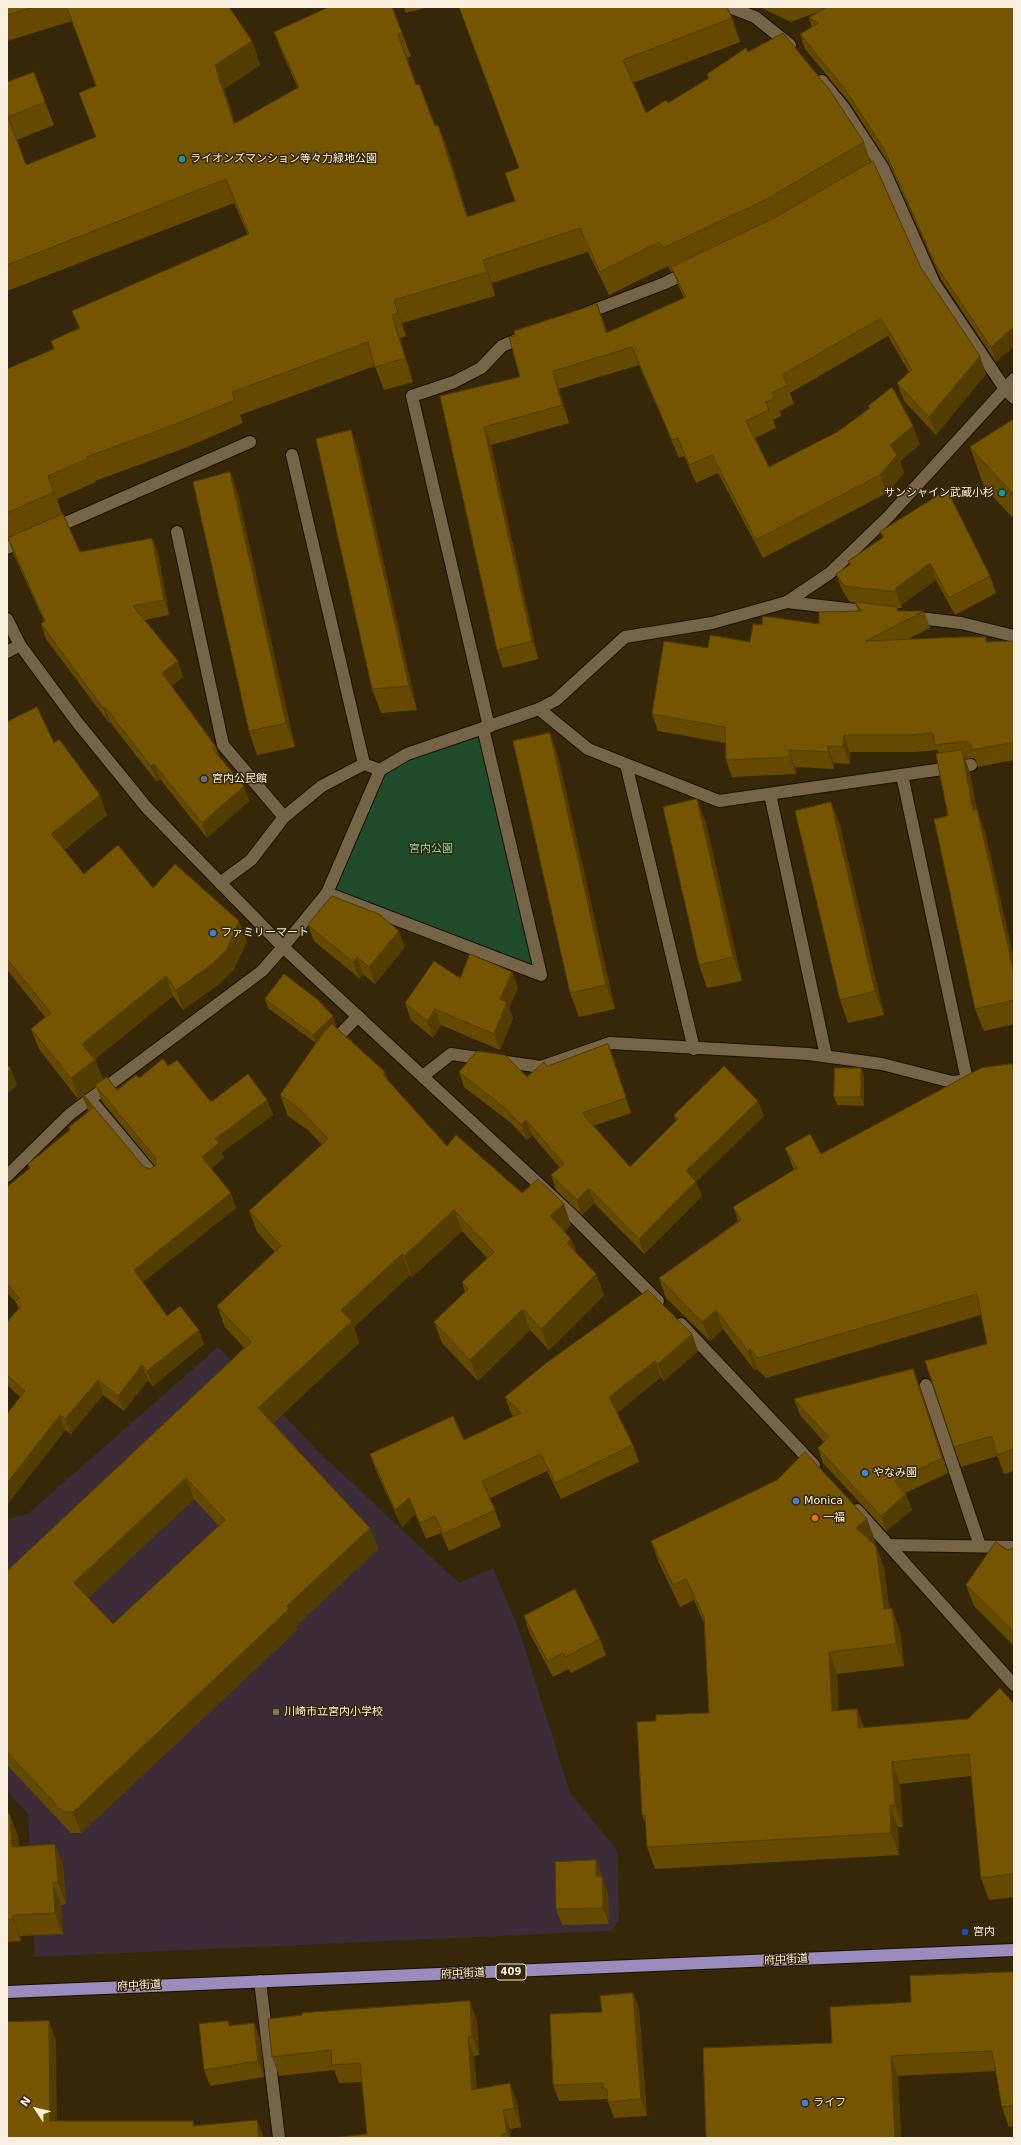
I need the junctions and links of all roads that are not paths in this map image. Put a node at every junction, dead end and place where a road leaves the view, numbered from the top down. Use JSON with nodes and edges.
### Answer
{"nodes":[{"id":1,"x":729,"y":7,"type":"edge"},
{"id":2,"x":797,"y":52,"type":"edge"},
{"id":3,"x":815,"y":73,"type":"edge"},
{"id":4,"x":883,"y":168,"type":"junction"},
{"id":5,"x":856,"y":184,"type":"edge"},
{"id":6,"x":699,"y":267,"type":"edge"},
{"id":7,"x":576,"y":317,"type":"edge"},
{"id":8,"x":539,"y":332,"type":"edge"},
{"id":9,"x":1014,"y":379,"type":"edge"},
{"id":10,"x":1005,"y":389,"type":"junction"},
{"id":11,"x":1014,"y":398,"type":"edge"},
{"id":12,"x":250,"y":442,"type":"dead end"},
{"id":13,"x":292,"y":455,"type":"dead end"},
{"id":14,"x":177,"y":532,"type":"dead end"},
{"id":15,"x":7,"y":548,"type":"edge"},
{"id":16,"x":787,"y":602,"type":"junction"},
{"id":17,"x":884,"y":614,"type":"edge"},
{"id":18,"x":899,"y":616,"type":"edge"},
{"id":19,"x":7,"y":619,"type":"edge"},
{"id":20,"x":1014,"y":636,"type":"edge"},
{"id":21,"x":20,"y":645,"type":"junction"},
{"id":22,"x":7,"y":652,"type":"edge"},
{"id":23,"x":539,"y":709,"type":"junction"},
{"id":24,"x":486,"y":728,"type":"junction"},
{"id":25,"x":364,"y":764,"type":"junction"},
{"id":26,"x":626,"y":764,"type":"junction"},
{"id":27,"x":971,"y":765,"type":"edge"},
{"id":28,"x":380,"y":770,"type":"junction"},
{"id":29,"x":902,"y":776,"type":"junction"},
{"id":30,"x":770,"y":794,"type":"junction"},
{"id":31,"x":284,"y":817,"type":"junction"},
{"id":32,"x":220,"y":882,"type":"junction"},
{"id":33,"x":327,"y":893,"type":"junction"},
{"id":34,"x":283,"y":947,"type":"junction"},
{"id":35,"x":358,"y":1016,"type":"junction"},
{"id":36,"x":694,"y":1049,"type":"junction"},
{"id":37,"x":319,"y":1056,"type":"edge"},
{"id":38,"x":826,"y":1056,"type":"junction"},
{"id":39,"x":423,"y":1076,"type":"junction"},
{"id":40,"x":982,"y":1078,"type":"edge"},
{"id":41,"x":967,"y":1080,"type":"junction"},
{"id":42,"x":90,"y":1099,"type":"junction"},
{"id":43,"x":7,"y":1176,"type":"edge"},
{"id":44,"x":155,"y":1177,"type":"edge"},
{"id":45,"x":926,"y":1386,"type":"edge"},
{"id":46,"x":821,"y":1472,"type":"edge"},
{"id":47,"x":847,"y":1500,"type":"edge"},
{"id":48,"x":889,"y":1545,"type":"junction"},
{"id":49,"x":980,"y":1546,"type":"junction"},
{"id":50,"x":1014,"y":1547,"type":"edge"},
{"id":51,"x":1014,"y":1685,"type":"edge"},
{"id":52,"x":1014,"y":1950,"type":"edge"},
{"id":53,"x":260,"y":1981,"type":"junction"},
{"id":54,"x":7,"y":1992,"type":"edge"},
{"id":55,"x":279,"y":2138,"type":"edge"}],
"edges":[{"from":1,"to":2,"type":"street"},
{"from":3,"to":4,"type":"street"},
{"from":4,"to":5,"type":"street"},
{"from":4,"to":10,"type":"street"},
{"from":6,"to":7,"type":"street"},
{"from":8,"to":24,"type":"street"},
{"from":9,"to":10,"type":"street"},
{"from":10,"to":11,"type":"street"},
{"from":10,"to":16,"type":"street"},
{"from":12,"to":15,"type":"street"},
{"from":13,"to":25,"type":"street"},
{"from":14,"to":31,"type":"street"},
{"from":16,"to":17,"type":"street"},
{"from":16,"to":23,"type":"street"},
{"from":18,"to":20,"type":"street"},
{"from":19,"to":21,"type":"street"},
{"from":21,"to":22,"type":"street"},
{"from":21,"to":32,"type":"street"},
{"from":23,"to":24,"type":"street"},
{"from":23,"to":26,"type":"street"},
{"from":24,"to":28,"type":"street"},
{"from":24,"to":33,"type":"street"},
{"from":25,"to":28,"type":"street"},
{"from":25,"to":31,"type":"street"},
{"from":26,"to":30,"type":"street"},
{"from":26,"to":36,"type":"street"},
{"from":27,"to":29,"type":"street"},
{"from":28,"to":33,"type":"street"},
{"from":29,"to":30,"type":"street"},
{"from":29,"to":41,"type":"street"},
{"from":30,"to":38,"type":"street"},
{"from":31,"to":32,"type":"street"},
{"from":32,"to":34,"type":"street"},
{"from":33,"to":34,"type":"street"},
{"from":34,"to":35,"type":"street"},
{"from":34,"to":42,"type":"street"},
{"from":35,"to":37,"type":"street"},
{"from":35,"to":39,"type":"street"},
{"from":36,"to":38,"type":"street"},
{"from":36,"to":39,"type":"street"},
{"from":38,"to":41,"type":"street"},
{"from":39,"to":46,"type":"street"},
{"from":40,"to":41,"type":"street"},
{"from":42,"to":43,"type":"street"},
{"from":42,"to":44,"type":"street"},
{"from":45,"to":49,"type":"street"},
{"from":47,"to":48,"type":"street"},
{"from":48,"to":49,"type":"street"},
{"from":48,"to":51,"type":"street"},
{"from":49,"to":50,"type":"street"},
{"from":52,"to":53,"type":"highway","name":"府中街道","number":"409"},
{"from":53,"to":54,"type":"highway","name":"府中街道","number":"409"},
{"from":53,"to":55,"type":"street"}]}
